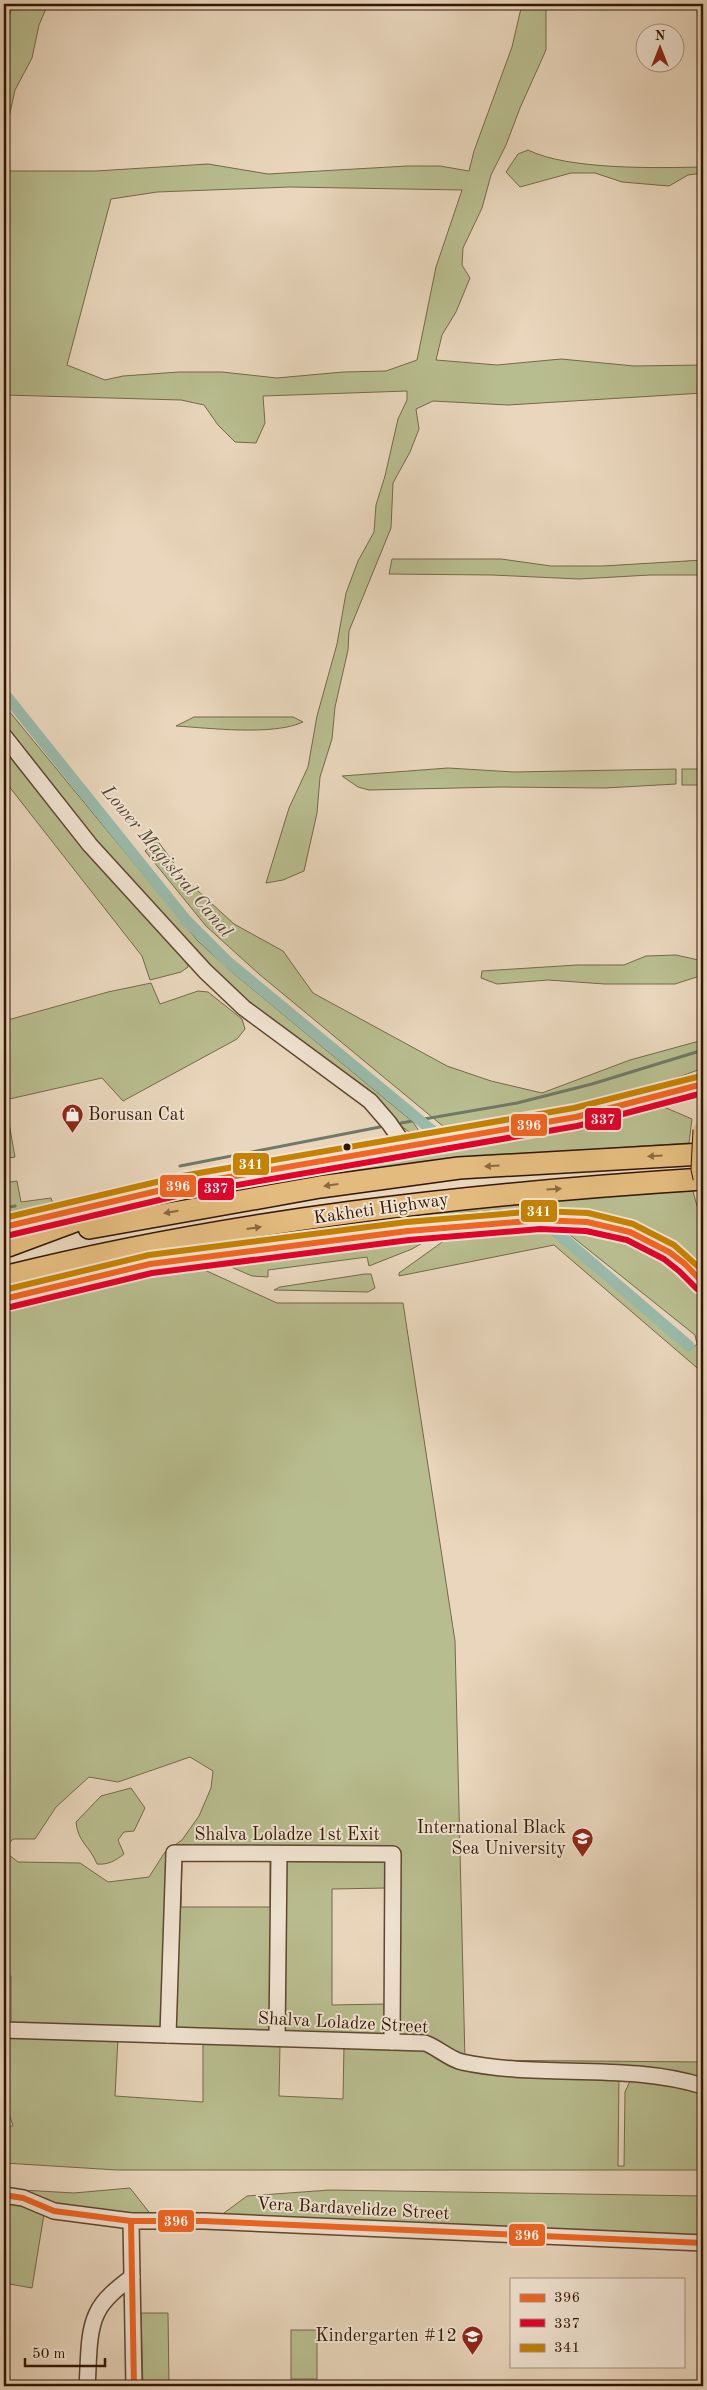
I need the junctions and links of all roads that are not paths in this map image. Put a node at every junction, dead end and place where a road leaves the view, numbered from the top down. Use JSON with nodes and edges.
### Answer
{"nodes":[{"id":1,"x":4,"y":736,"type":"edge"},
{"id":2,"x":703,"y":1084,"type":"edge"},
{"id":3,"x":703,"y":1130,"type":"edge"},
{"id":4,"x":405,"y":1146,"type":"junction"},
{"id":5,"x":703,"y":1154,"type":"edge"},
{"id":6,"x":703,"y":1179,"type":"edge"},
{"id":7,"x":206,"y":1234,"type":"junction"},
{"id":8,"x":5,"y":1240,"type":"edge"},
{"id":9,"x":150,"y":1264,"type":"junction"},
{"id":10,"x":33,"y":1270,"type":"junction"},
{"id":11,"x":4,"y":1277,"type":"edge"},
{"id":12,"x":703,"y":1283,"type":"edge"},
{"id":13,"x":4,"y":1299,"type":"edge"},
{"id":14,"x":279,"y":1854,"type":"junction"},
{"id":15,"x":4,"y":2030,"type":"edge"},
{"id":16,"x":168,"y":2035,"type":"junction"},
{"id":17,"x":277,"y":2038,"type":"junction"},
{"id":18,"x":392,"y":2042,"type":"junction"},
{"id":19,"x":703,"y":2086,"type":"edge"},
{"id":20,"x":4,"y":2195,"type":"edge"},
{"id":21,"x":131,"y":2221,"type":"junction"},
{"id":22,"x":703,"y":2243,"type":"edge"},
{"id":23,"x":132,"y":2277,"type":"junction"},
{"id":24,"x":87,"y":2386,"type":"edge"},
{"id":25,"x":134,"y":2386,"type":"edge"}],
"edges":[{"from":1,"to":4,"type":"street"},
{"from":2,"to":4,"type":"highway"},
{"from":3,"to":6,"type":"main road","bridge":true},
{"from":4,"to":8,"type":"highway"},
{"from":5,"to":8,"type":"highway","name":"Kakheti Highway","one_way":true},
{"from":7,"to":6,"type":"highway","name":"Kakheti Highway","one_way":true},
{"from":7,"to":9,"type":"highway"},
{"from":7,"to":10,"type":"highway","name":"Kakheti Highway"},
{"from":9,"to":10,"type":"highway"},
{"from":9,"to":12,"type":"highway"},
{"from":9,"to":13,"type":"street"},
{"from":10,"to":11,"type":"highway","name":"Kakheti Highway"},
{"from":14,"to":16,"type":"street","name":"Shalva Loladze 1st Exit"},
{"from":14,"to":17,"type":"street"},
{"from":14,"to":18,"type":"street","name":"Shalva Loladze 1st Exit"},
{"from":15,"to":16,"type":"street","name":"Shalva Loladze Street"},
{"from":16,"to":17,"type":"street","name":"Shalva Loladze Street"},
{"from":17,"to":18,"type":"street","name":"Shalva Loladze Street"},
{"from":18,"to":19,"type":"street","name":"Shalva Loladze Street"},
{"from":20,"to":21,"type":"street","name":"Vera Bardavelidze Street"},
{"from":21,"to":22,"type":"street","name":"Vera Bardavelidze Street"},
{"from":21,"to":23,"type":"street"},
{"from":23,"to":24,"type":"street"},
{"from":23,"to":25,"type":"street"}]}
